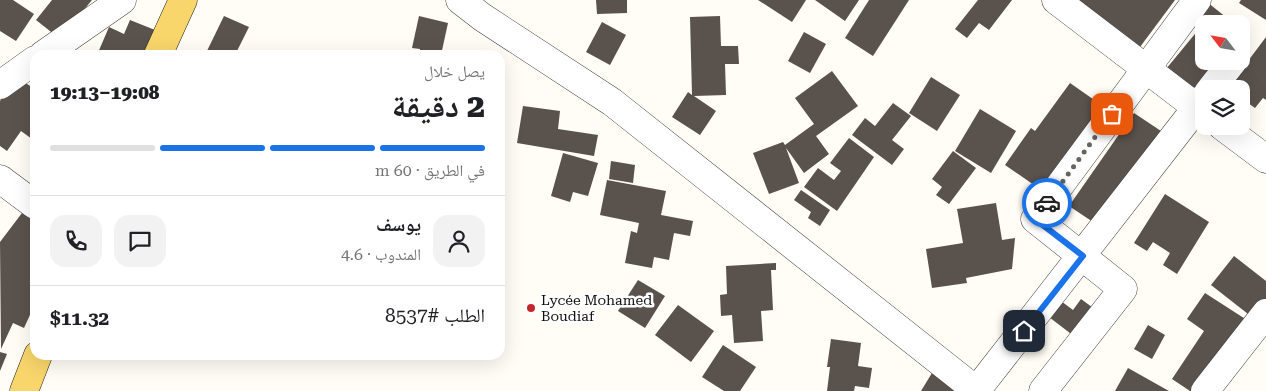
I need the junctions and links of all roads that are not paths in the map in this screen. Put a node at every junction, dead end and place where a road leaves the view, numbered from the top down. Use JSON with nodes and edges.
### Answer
{"nodes":[{"id":1,"x":122,"y":0,"type":"edge"},
{"id":2,"x":183,"y":0,"type":"edge"},
{"id":3,"x":460,"y":0,"type":"edge"},
{"id":4,"x":1056,"y":0,"type":"edge"},
{"id":5,"x":1197,"y":0,"type":"edge"},
{"id":6,"x":50,"y":50,"type":"edge"},
{"id":7,"x":160,"y":50,"type":"edge"},
{"id":8,"x":30,"y":64,"type":"edge"},
{"id":9,"x":1146,"y":69,"type":"junction"},
{"id":10,"x":0,"y":85,"type":"edge"},
{"id":11,"x":1195,"y":97,"type":"edge"},
{"id":12,"x":1195,"y":113,"type":"edge"},
{"id":13,"x":1234,"y":135,"type":"edge"},
{"id":14,"x":1266,"y":159,"type":"edge"},
{"id":15,"x":0,"y":180,"type":"edge"},
{"id":16,"x":30,"y":201,"type":"edge"},
{"id":17,"x":1083,"y":256,"type":"junction"},
{"id":18,"x":1266,"y":313,"type":"edge"},
{"id":19,"x":36,"y":360,"type":"edge"},
{"id":20,"x":24,"y":391,"type":"edge"},
{"id":21,"x":977,"y":391,"type":"edge"},
{"id":22,"x":1043,"y":391,"type":"edge"},
{"id":23,"x":1205,"y":391,"type":"edge"}],
"edges":[{"from":1,"to":6,"type":"street"},
{"from":2,"to":7,"type":"main road"},
{"from":3,"to":21,"type":"street"},
{"from":4,"to":9,"type":"street"},
{"from":5,"to":9,"type":"street"},
{"from":8,"to":10,"type":"street"},
{"from":9,"to":11,"type":"street"},
{"from":9,"to":17,"type":"street"},
{"from":12,"to":17,"type":"street"},
{"from":13,"to":14,"type":"street"},
{"from":15,"to":16,"type":"street"},
{"from":17,"to":21,"type":"street"},
{"from":17,"to":22,"type":"street"},
{"from":18,"to":23,"type":"street"},
{"from":19,"to":20,"type":"main road"}]}
